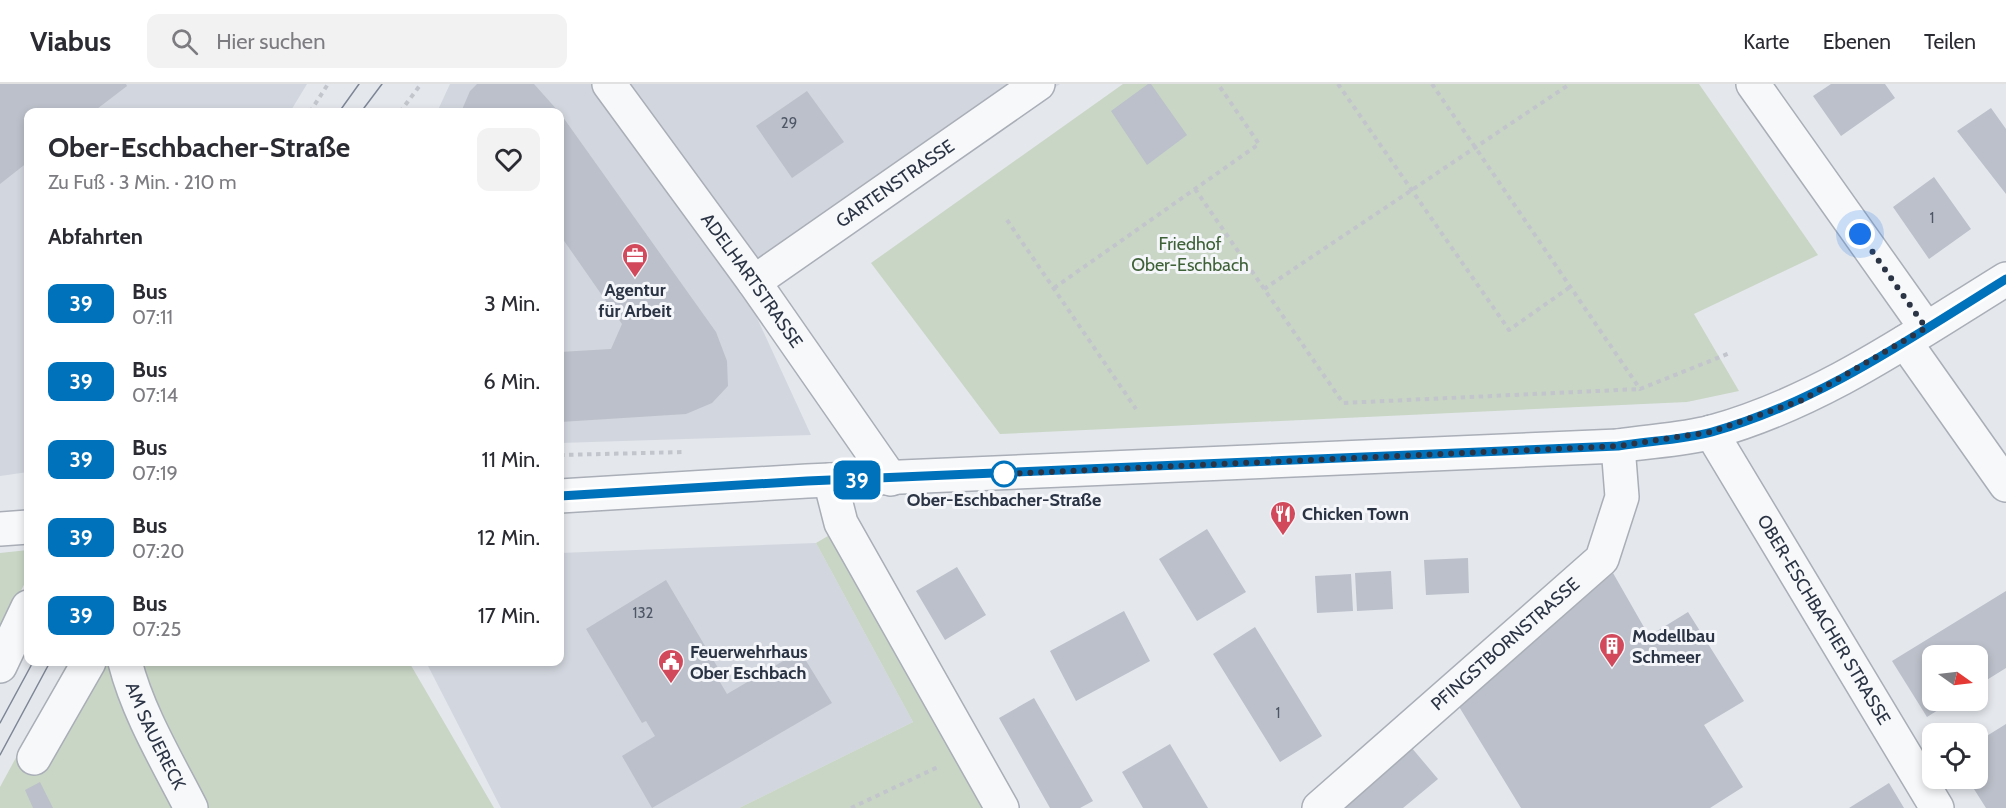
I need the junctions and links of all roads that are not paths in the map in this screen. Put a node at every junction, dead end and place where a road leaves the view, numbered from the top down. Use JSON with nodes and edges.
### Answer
{"nodes":[{"id":1,"x":609,"y":84,"type":"edge"},
{"id":2,"x":1038,"y":84,"type":"edge"},
{"id":3,"x":1753,"y":84,"type":"edge"},
{"id":4,"x":2006,"y":279,"type":"edge"},
{"id":5,"x":754,"y":282,"type":"junction"},
{"id":6,"x":1916,"y":335,"type":"junction"},
{"id":7,"x":1711,"y":432,"type":"junction"},
{"id":8,"x":1618,"y":446,"type":"junction"},
{"id":9,"x":891,"y":479,"type":"junction"},
{"id":10,"x":831,"y":480,"type":"junction"},
{"id":11,"x":2006,"y":485,"type":"edge"},
{"id":12,"x":564,"y":496,"type":"edge"},
{"id":13,"x":24,"y":527,"type":"edge"},
{"id":14,"x":0,"y":529,"type":"edge"},
{"id":15,"x":24,"y":615,"type":"edge"},
{"id":16,"x":0,"y":666,"type":"edge"},
{"id":17,"x":87,"y":666,"type":"edge"},
{"id":18,"x":126,"y":666,"type":"edge"},
{"id":19,"x":34,"y":758,"type":"dead end"},
{"id":20,"x":191,"y":808,"type":"edge"},
{"id":21,"x":1002,"y":808,"type":"edge"},
{"id":22,"x":1319,"y":808,"type":"edge"},
{"id":23,"x":1937,"y":808,"type":"edge"}],
"edges":[{"from":1,"to":5,"type":"street","name":"ADELHARTSTRASSE"},
{"from":2,"to":5,"type":"street","name":"GARTENSTRASSE"},
{"from":3,"to":6,"type":"street"},
{"from":4,"to":6,"type":"street"},
{"from":5,"to":9,"type":"street","name":"ADELHARTSTRASSE"},
{"from":6,"to":7,"type":"street"},
{"from":6,"to":11,"type":"street"},
{"from":7,"to":8,"type":"street"},
{"from":7,"to":23,"type":"street","name":"OBER-ESCHBACHER STRASSE"},
{"from":8,"to":9,"type":"street"},
{"from":8,"to":22,"type":"street","name":"PFINGSTBORNSTRASSE"},
{"from":9,"to":10,"type":"street"},
{"from":10,"to":12,"type":"street"},
{"from":10,"to":21,"type":"street"},
{"from":13,"to":14,"type":"street"},
{"from":15,"to":16,"type":"street"},
{"from":17,"to":19,"type":"street"},
{"from":18,"to":20,"type":"street","name":"AM SAUERECK"}]}
